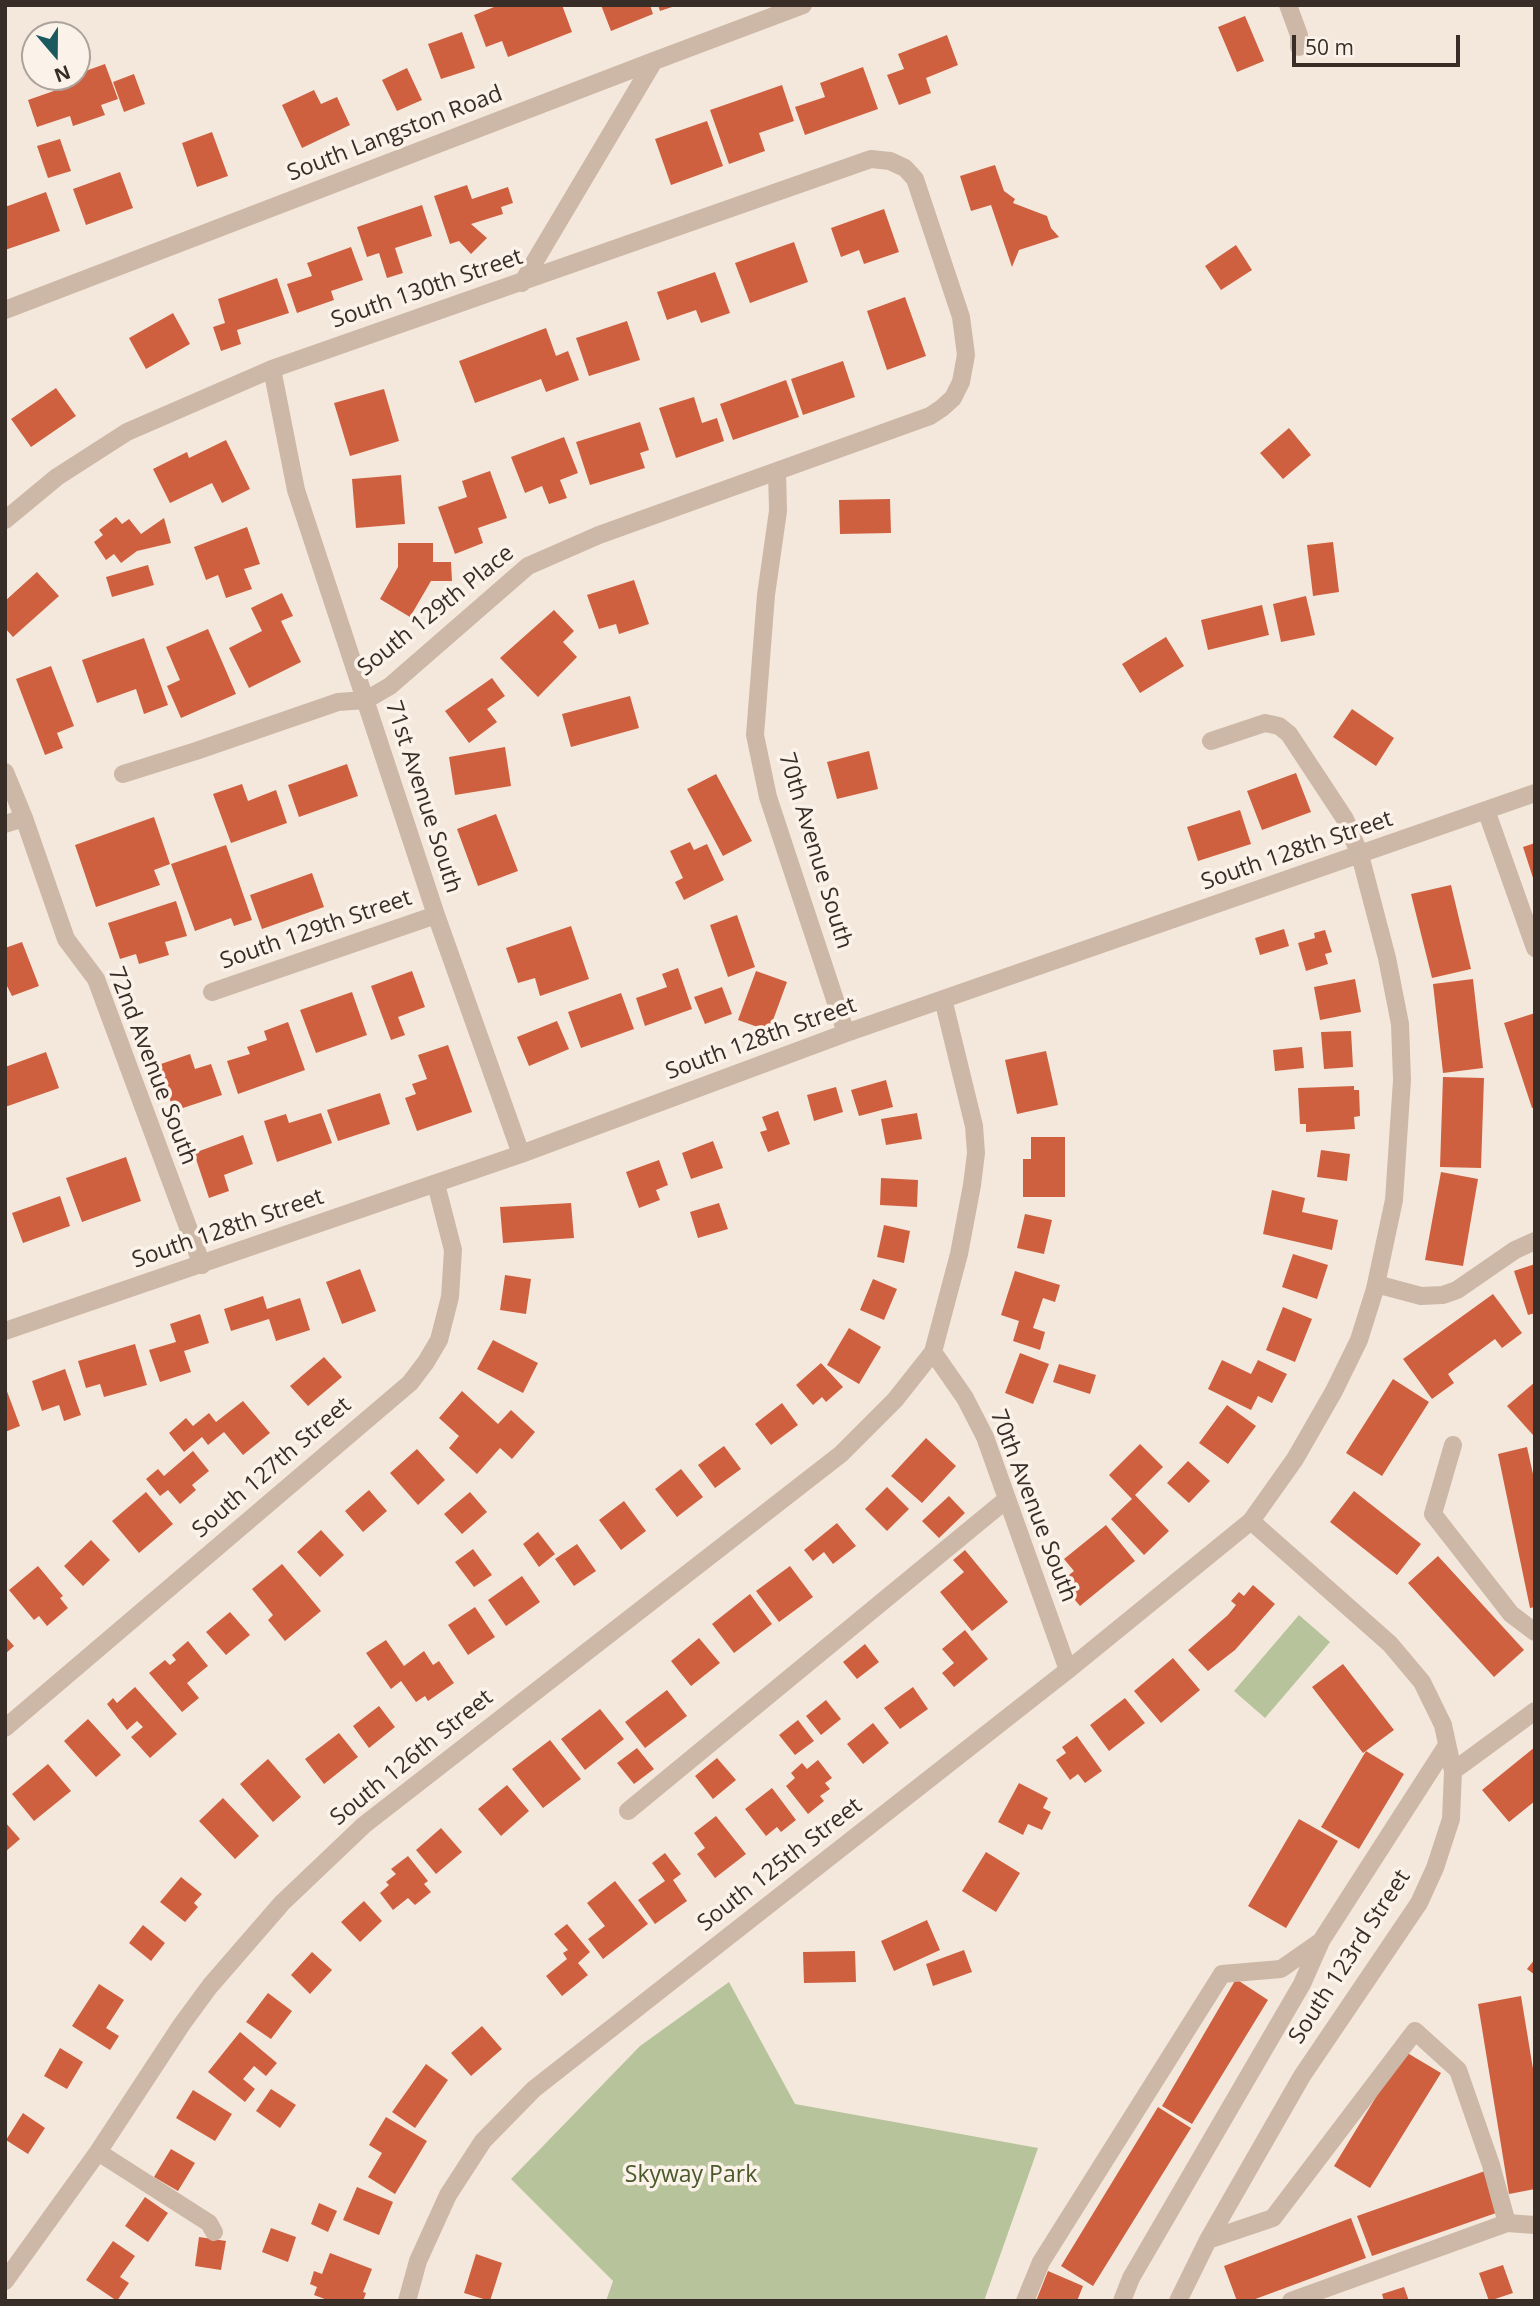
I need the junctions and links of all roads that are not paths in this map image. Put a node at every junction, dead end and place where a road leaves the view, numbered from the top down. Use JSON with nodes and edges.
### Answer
{"nodes":[{"id":1,"x":803,"y":5,"type":"edge"},
{"id":2,"x":1288,"y":5,"type":"edge"},
{"id":3,"x":1299,"y":47,"type":"dead end"},
{"id":4,"x":653,"y":61,"type":"junction"},
{"id":5,"x":522,"y":283,"type":"junction"},
{"id":6,"x":5,"y":310,"type":"edge"},
{"id":7,"x":272,"y":369,"type":"junction"},
{"id":8,"x":961,"y":382,"type":"joint"},
{"id":9,"x":777,"y":471,"type":"junction"},
{"id":10,"x":5,"y":520,"type":"edge"},
{"id":11,"x":366,"y":700,"type":"junction"},
{"id":12,"x":1211,"y":741,"type":"dead end"},
{"id":13,"x":5,"y":772,"type":"edge"},
{"id":14,"x":123,"y":774,"type":"dead end"},
{"id":15,"x":1535,"y":793,"type":"edge"},
{"id":16,"x":1486,"y":810,"type":"junction"},
{"id":17,"x":24,"y":818,"type":"junction"},
{"id":18,"x":5,"y":824,"type":"edge"},
{"id":19,"x":1360,"y":855,"type":"junction"},
{"id":20,"x":436,"y":915,"type":"junction"},
{"id":21,"x":1535,"y":948,"type":"edge"},
{"id":22,"x":212,"y":992,"type":"dead end"},
{"id":23,"x":943,"y":999,"type":"junction"},
{"id":24,"x":846,"y":1033,"type":"junction"},
{"id":25,"x":521,"y":1154,"type":"junction"},
{"id":26,"x":436,"y":1184,"type":"junction"},
{"id":27,"x":1535,"y":1241,"type":"edge"},
{"id":28,"x":202,"y":1265,"type":"junction"},
{"id":29,"x":1376,"y":1284,"type":"junction"},
{"id":30,"x":5,"y":1331,"type":"edge"},
{"id":31,"x":933,"y":1352,"type":"junction"},
{"id":32,"x":1453,"y":1445,"type":"dead end"},
{"id":33,"x":1007,"y":1499,"type":"junction"},
{"id":34,"x":1251,"y":1521,"type":"junction"},
{"id":35,"x":1535,"y":1632,"type":"edge"},
{"id":36,"x":1068,"y":1670,"type":"junction"},
{"id":37,"x":1535,"y":1711,"type":"edge"},
{"id":38,"x":5,"y":1728,"type":"edge"},
{"id":39,"x":1447,"y":1745,"type":"junction"},
{"id":40,"x":1453,"y":1772,"type":"junction"},
{"id":41,"x":628,"y":1811,"type":"dead end"},
{"id":42,"x":1321,"y":1941,"type":"junction"},
{"id":43,"x":98,"y":2152,"type":"junction"},
{"id":44,"x":1507,"y":2223,"type":"junction"},
{"id":45,"x":1535,"y":2225,"type":"edge"},
{"id":46,"x":214,"y":2232,"type":"dead end"},
{"id":47,"x":1208,"y":2239,"type":"junction"},
{"id":48,"x":5,"y":2281,"type":"edge"},
{"id":49,"x":407,"y":2301,"type":"edge"},
{"id":50,"x":1025,"y":2301,"type":"edge"},
{"id":51,"x":1122,"y":2301,"type":"edge"},
{"id":52,"x":1178,"y":2301,"type":"edge"},
{"id":53,"x":1291,"y":2301,"type":"edge"}],
"edges":[{"from":1,"to":4,"type":"street","name":"South Langston Road"},
{"from":2,"to":3,"type":"street"},
{"from":4,"to":5,"type":"street"},
{"from":4,"to":6,"type":"street","name":"South Langston Road"},
{"from":5,"to":7,"type":"street","name":"South 130th Street"},
{"from":5,"to":8,"type":"street","name":"South 130th Street"},
{"from":7,"to":10,"type":"street","name":"South 130th Street"},
{"from":7,"to":11,"type":"street","name":"71st Avenue South"},
{"from":8,"to":9,"type":"street","name":"South 129th Place"},
{"from":9,"to":11,"type":"street","name":"South 129th Place"},
{"from":9,"to":24,"type":"street","name":"70th Avenue South"},
{"from":11,"to":14,"type":"street","name":"South 129th Place"},
{"from":11,"to":20,"type":"street","name":"71st Avenue South"},
{"from":12,"to":19,"type":"street","name":"South 125th Street"},
{"from":13,"to":17,"type":"street","name":"72nd Avenue South"},
{"from":15,"to":16,"type":"street","name":"South 128th Street"},
{"from":16,"to":19,"type":"street","name":"South 128th Street"},
{"from":16,"to":21,"type":"street"},
{"from":17,"to":18,"type":"street"},
{"from":17,"to":28,"type":"street","name":"72nd Avenue South"},
{"from":19,"to":23,"type":"street","name":"South 128th Street"},
{"from":19,"to":29,"type":"street","name":"South 125th Street"},
{"from":20,"to":22,"type":"street","name":"South 129th Street"},
{"from":20,"to":25,"type":"street","name":"71st Avenue South"},
{"from":23,"to":24,"type":"street","name":"South 128th Street"},
{"from":23,"to":31,"type":"street"},
{"from":24,"to":25,"type":"street","name":"South 128th Street"},
{"from":25,"to":26,"type":"street","name":"South 128th Street"},
{"from":26,"to":28,"type":"street","name":"South 128th Street"},
{"from":26,"to":38,"type":"street","name":"South 127th Street"},
{"from":27,"to":29,"type":"street"},
{"from":28,"to":30,"type":"street","name":"South 128th Street"},
{"from":29,"to":34,"type":"street","name":"South 125th Street"},
{"from":31,"to":33,"type":"street","name":"70th Avenue South"},
{"from":31,"to":43,"type":"street","name":"South 126th Street"},
{"from":32,"to":35,"type":"street"},
{"from":33,"to":36,"type":"street","name":"70th Avenue South"},
{"from":33,"to":41,"type":"street"},
{"from":34,"to":36,"type":"street","name":"South 125th Street"},
{"from":34,"to":39,"type":"street","name":"South 123rd Street"},
{"from":36,"to":49,"type":"street","name":"South 125th Street"},
{"from":37,"to":40,"type":"street"},
{"from":39,"to":40,"type":"street","name":"South 123rd Street"},
{"from":39,"to":42,"type":"street"},
{"from":40,"to":47,"type":"street","name":"South 123rd Street"},
{"from":42,"to":50,"type":"street"},
{"from":42,"to":51,"type":"street"},
{"from":43,"to":46,"type":"street"},
{"from":43,"to":48,"type":"street","name":"South 126th Street"},
{"from":44,"to":45,"type":"street"},
{"from":44,"to":47,"type":"street"},
{"from":44,"to":53,"type":"street"},
{"from":47,"to":52,"type":"street","name":"South 123rd Street"}]}
